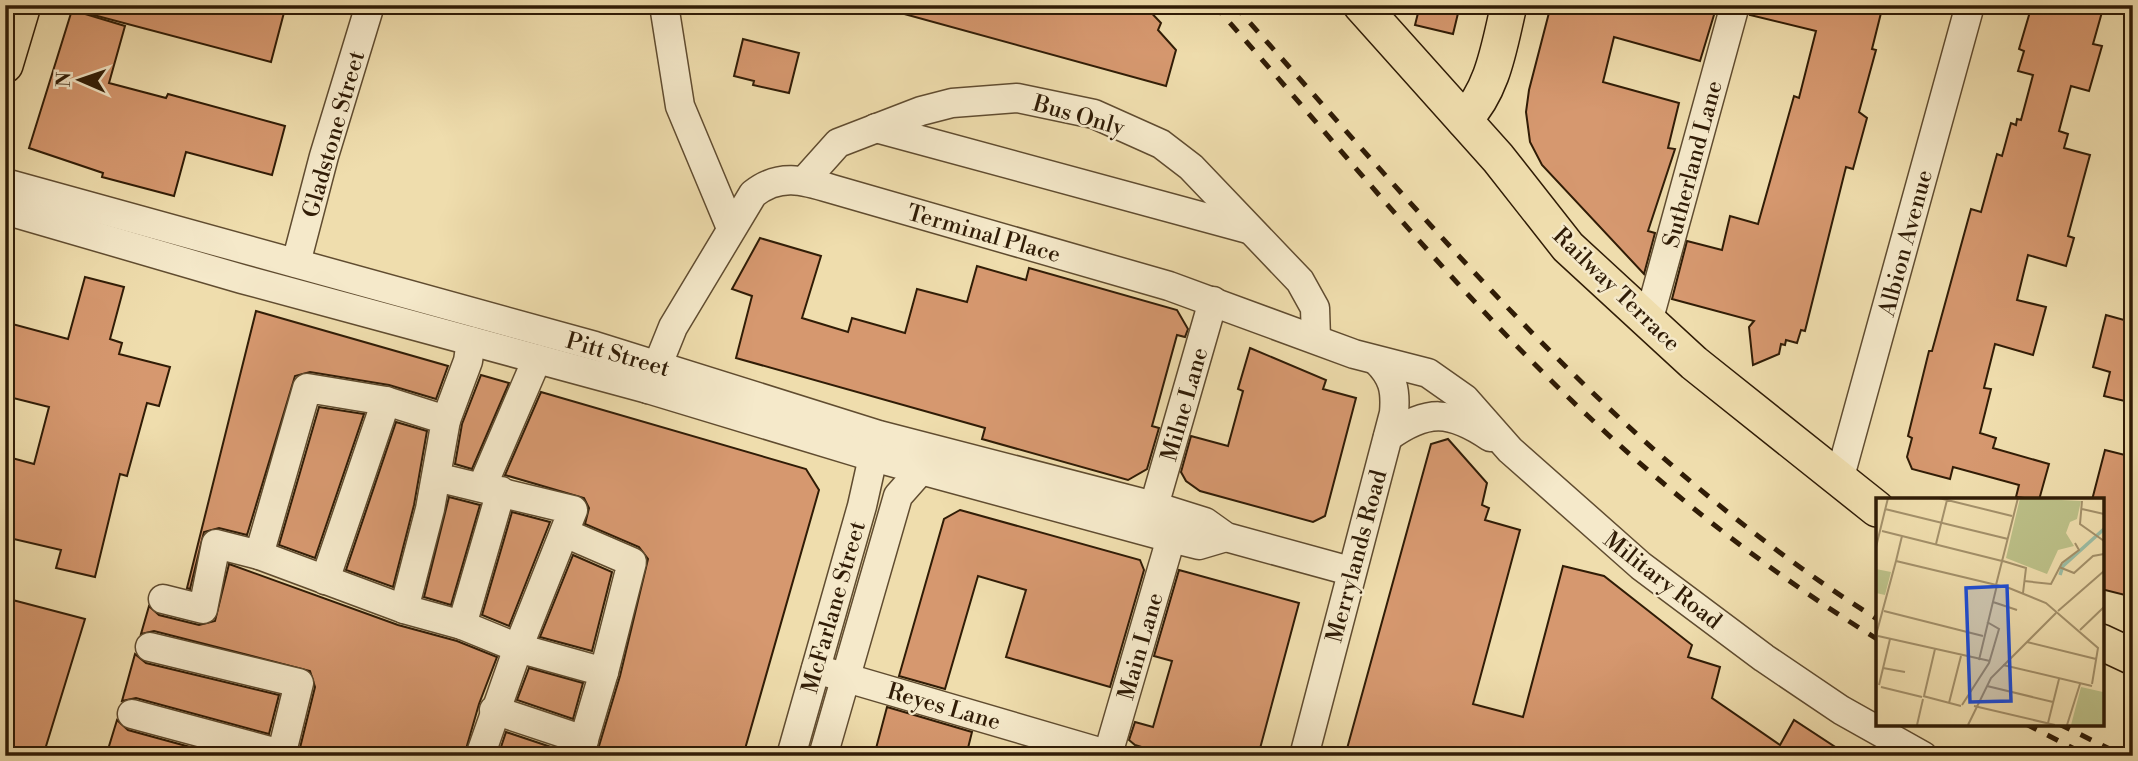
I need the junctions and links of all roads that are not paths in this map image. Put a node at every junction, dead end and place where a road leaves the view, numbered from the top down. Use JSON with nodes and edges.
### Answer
{"nodes":[{"id":1,"x":23,"y":5,"type":"edge"},
{"id":2,"x":370,"y":5,"type":"edge"},
{"id":3,"x":664,"y":5,"type":"edge"},
{"id":4,"x":1361,"y":5,"type":"edge"},
{"id":5,"x":1509,"y":5,"type":"edge"},
{"id":6,"x":1735,"y":5,"type":"edge"},
{"id":7,"x":1970,"y":5,"type":"edge"},
{"id":8,"x":5,"y":65,"type":"edge"},
{"id":9,"x":1464,"y":120,"type":"junction"},
{"id":10,"x":876,"y":128,"type":"junction"},
{"id":11,"x":804,"y":181,"type":"junction"},
{"id":12,"x":5,"y":183,"type":"edge"},
{"id":13,"x":5,"y":210,"type":"edge"},
{"id":14,"x":731,"y":228,"type":"junction"},
{"id":15,"x":1250,"y":229,"type":"junction"},
{"id":16,"x":296,"y":263,"type":"junction"},
{"id":17,"x":1213,"y":301,"type":"junction"},
{"id":18,"x":1648,"y":323,"type":"junction"},
{"id":19,"x":1316,"y":339,"type":"junction"},
{"id":20,"x":471,"y":341,"type":"junction"},
{"id":21,"x":537,"y":359,"type":"junction"},
{"id":22,"x":1377,"y":361,"type":"junction"},
{"id":23,"x":1428,"y":373,"type":"joint"},
{"id":24,"x":652,"y":377,"type":"junction"},
{"id":25,"x":386,"y":401,"type":"junction"},
{"id":26,"x":446,"y":420,"type":"junction"},
{"id":27,"x":1388,"y":437,"type":"junction"},
{"id":28,"x":1510,"y":450,"type":"junction"},
{"id":29,"x":873,"y":457,"type":"junction"},
{"id":30,"x":921,"y":470,"type":"junction"},
{"id":31,"x":436,"y":477,"type":"junction"},
{"id":32,"x":1839,"y":480,"type":"junction"},
{"id":33,"x":491,"y":489,"type":"junction"},
{"id":34,"x":1154,"y":506,"type":"junction"},
{"id":35,"x":1876,"y":508,"type":"edge"},
{"id":36,"x":565,"y":533,"type":"junction"},
{"id":37,"x":1226,"y":537,"type":"junction"},
{"id":38,"x":1171,"y":538,"type":"junction"},
{"id":39,"x":259,"y":555,"type":"junction"},
{"id":40,"x":1350,"y":571,"type":"junction"},
{"id":41,"x":325,"y":580,"type":"junction"},
{"id":42,"x":163,"y":599,"type":"dead end"},
{"id":43,"x":404,"y":609,"type":"junction"},
{"id":44,"x":462,"y":625,"type":"junction"},
{"id":45,"x":2103,"y":643,"type":"edge"},
{"id":46,"x":150,"y":647,"type":"dead end"},
{"id":47,"x":518,"y":648,"type":"junction"},
{"id":48,"x":2133,"y":657,"type":"edge"},
{"id":49,"x":816,"y":669,"type":"junction"},
{"id":50,"x":604,"y":672,"type":"junction"},
{"id":51,"x":845,"y":677,"type":"junction"},
{"id":52,"x":495,"y":710,"type":"junction"},
{"id":53,"x":132,"y":714,"type":"dead end"},
{"id":54,"x":582,"y":748,"type":"edge"},
{"id":55,"x":1063,"y":749,"type":"edge"},
{"id":56,"x":281,"y":755,"type":"edge"},
{"id":57,"x":1111,"y":755,"type":"edge"},
{"id":58,"x":480,"y":756,"type":"edge"},
{"id":59,"x":791,"y":756,"type":"edge"},
{"id":60,"x":823,"y":756,"type":"edge"},
{"id":61,"x":1304,"y":756,"type":"edge"},
{"id":62,"x":1923,"y":756,"type":"edge"}],
"edges":[{"from":1,"to":8,"type":"main road"},
{"from":2,"to":16,"type":"street","name":"Gladstone Street"},
{"from":3,"to":14,"type":"street"},
{"from":4,"to":9,"type":"main road","name":"Railway Terrace"},
{"from":5,"to":9,"type":"main road"},
{"from":6,"to":18,"type":"street","name":"Sutherland Lane"},
{"from":7,"to":32,"type":"street","name":"Albion Avenue"},
{"from":9,"to":18,"type":"main road","name":"Railway Terrace"},
{"from":10,"to":11,"type":"street","name":"Bus Only"},
{"from":10,"to":15,"type":"street","name":"Bus Only"},
{"from":10,"to":15,"type":"street","name":"Bus Only"},
{"from":11,"to":14,"type":"street","name":"Terminal Place"},
{"from":11,"to":17,"type":"street","name":"Terminal Place"},
{"from":12,"to":16,"type":"street","name":"Pitt Street"},
{"from":13,"to":20,"type":"street","name":"Pitt Street"},
{"from":14,"to":24,"type":"street","name":"Terminal Place"},
{"from":15,"to":19,"type":"street","name":"Bus Only"},
{"from":16,"to":24,"type":"street","name":"Pitt Street"},
{"from":17,"to":19,"type":"street","name":"Terminal Place"},
{"from":17,"to":34,"type":"street","name":"Milne Lane"},
{"from":18,"to":32,"type":"main road","name":"Railway Terrace"},
{"from":19,"to":22,"type":"street","name":"Terminal Place"},
{"from":20,"to":21,"type":"street","name":"Pitt Street"},
{"from":20,"to":26,"type":"street"},
{"from":21,"to":24,"type":"street","name":"Pitt Street"},
{"from":21,"to":33,"type":"street"},
{"from":22,"to":23,"type":"street","name":"Terminal Place"},
{"from":22,"to":27,"type":"street","name":"Merrylands Road"},
{"from":23,"to":28,"type":"street","name":"Military Road"},
{"from":24,"to":29,"type":"street","name":"Pitt Street"},
{"from":24,"to":34,"type":"street","name":"Pitt Street"},
{"from":25,"to":26,"type":"street"},
{"from":25,"to":39,"type":"street"},
{"from":25,"to":41,"type":"street"},
{"from":26,"to":31,"type":"street"},
{"from":27,"to":28,"type":"street"},
{"from":27,"to":40,"type":"street","name":"Merrylands Road"},
{"from":28,"to":62,"type":"street","name":"Military Road"},
{"from":29,"to":30,"type":"street","name":"Pitt Street"},
{"from":29,"to":49,"type":"street","name":"McFarlane Street"},
{"from":30,"to":38,"type":"street","name":"Pitt Street"},
{"from":30,"to":51,"type":"street","name":"McFarlane Street"},
{"from":31,"to":33,"type":"street"},
{"from":31,"to":43,"type":"street"},
{"from":32,"to":35,"type":"main road","name":"Railway Terrace"},
{"from":33,"to":36,"type":"street"},
{"from":33,"to":44,"type":"street"},
{"from":34,"to":37,"type":"street","name":"Pitt Street"},
{"from":36,"to":47,"type":"street"},
{"from":36,"to":50,"type":"street"},
{"from":37,"to":38,"type":"street","name":"Pitt Street"},
{"from":37,"to":40,"type":"street","name":"Pitt Street"},
{"from":38,"to":57,"type":"street","name":"Main Lane"},
{"from":39,"to":41,"type":"street"},
{"from":39,"to":42,"type":"street"},
{"from":40,"to":61,"type":"street","name":"Merrylands Road"},
{"from":41,"to":43,"type":"street"},
{"from":43,"to":44,"type":"street"},
{"from":44,"to":47,"type":"street"},
{"from":45,"to":48,"type":"main road"},
{"from":46,"to":56,"type":"street"},
{"from":47,"to":50,"type":"street"},
{"from":47,"to":52,"type":"street"},
{"from":49,"to":51,"type":"street","name":"Reyes Lane"},
{"from":49,"to":59,"type":"street","name":"McFarlane Street"},
{"from":50,"to":54,"type":"street"},
{"from":51,"to":55,"type":"street","name":"Reyes Lane"},
{"from":51,"to":60,"type":"street","name":"McFarlane Street"},
{"from":52,"to":54,"type":"street"},
{"from":52,"to":58,"type":"street"},
{"from":53,"to":56,"type":"street"},
{"from":55,"to":57,"type":"street","name":"Reyes Lane"}]}
